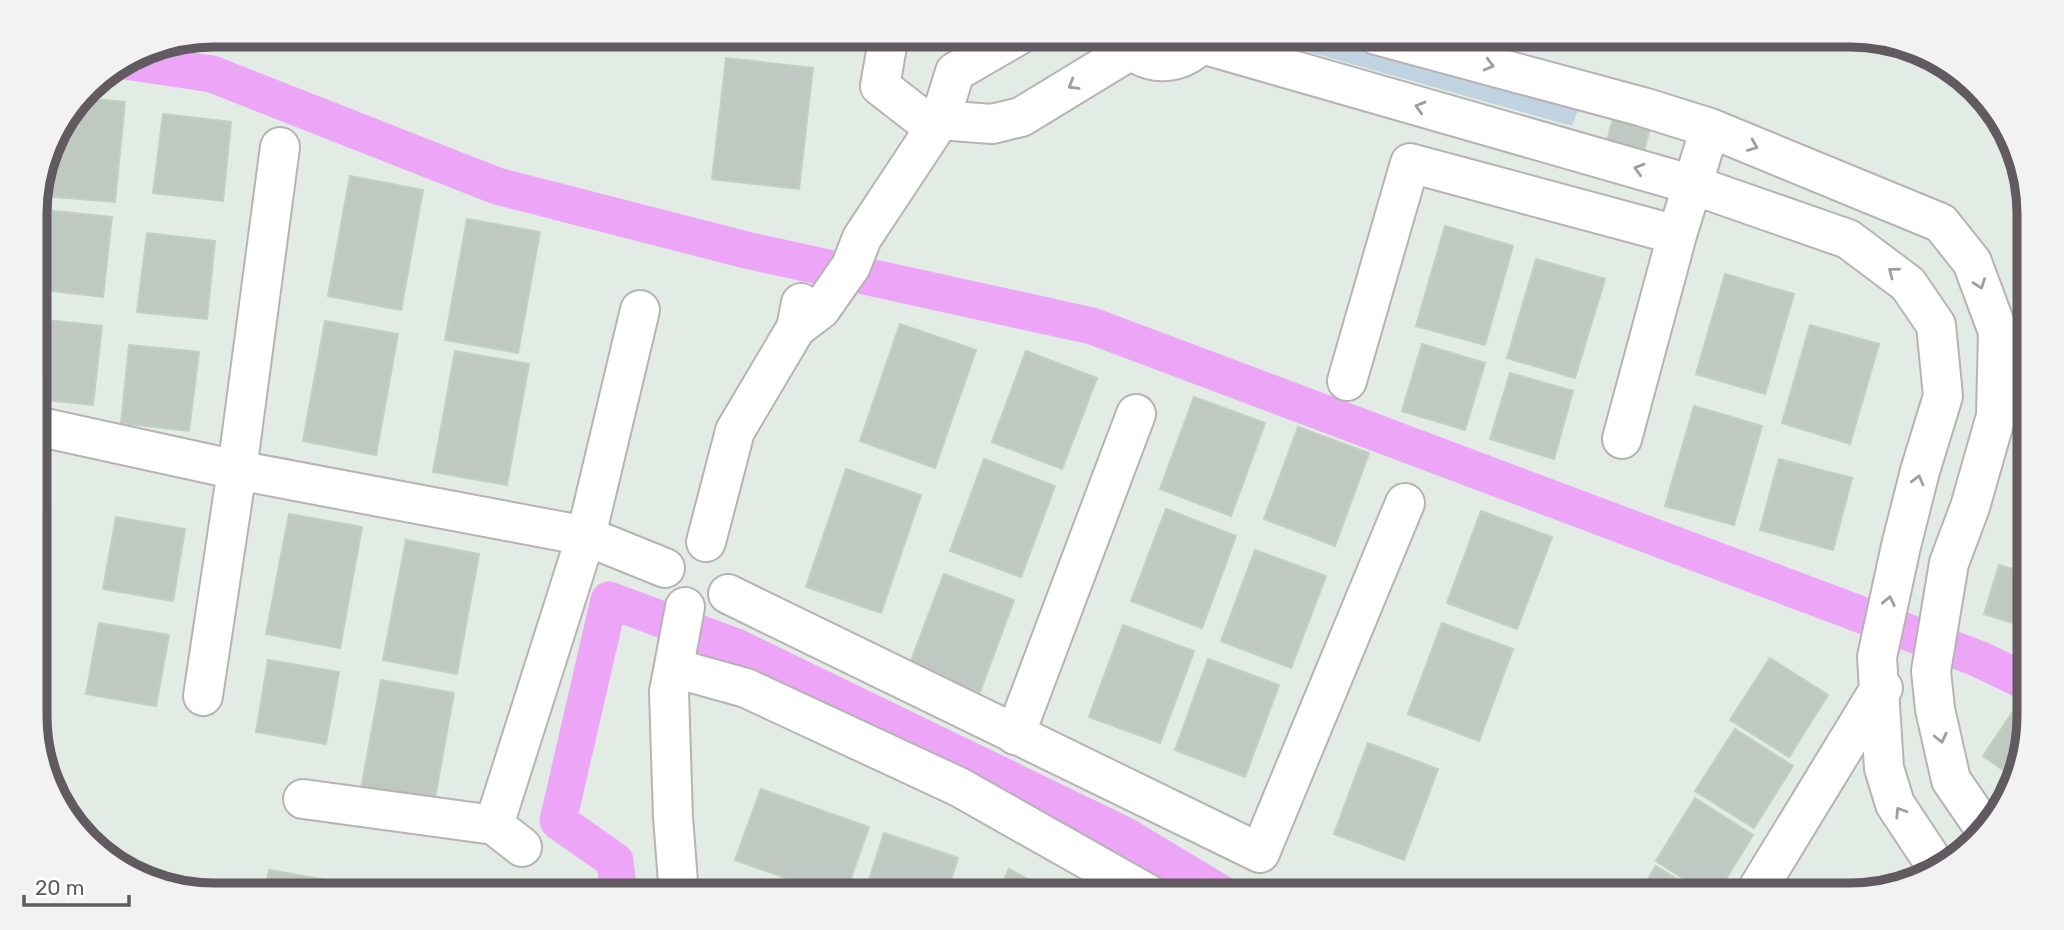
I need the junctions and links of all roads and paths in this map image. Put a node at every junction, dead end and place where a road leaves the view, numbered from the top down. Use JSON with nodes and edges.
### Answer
{"nodes":[{"id":1,"x":1120,"y":47,"type":"edge"},
{"id":2,"x":1131,"y":47,"type":"edge"},
{"id":3,"x":1197,"y":47,"type":"edge"},
{"id":4,"x":1233,"y":47,"type":"edge"},
{"id":5,"x":1421,"y":47,"type":"edge"},
{"id":6,"x":887,"y":48,"type":"edge"},
{"id":7,"x":997,"y":48,"type":"edge"},
{"id":8,"x":937,"y":124,"type":"junction"},
{"id":9,"x":1710,"y":128,"type":"junction"},
{"id":10,"x":280,"y":147,"type":"dead end"},
{"id":11,"x":1693,"y":185,"type":"junction"},
{"id":12,"x":1677,"y":235,"type":"junction"},
{"id":13,"x":640,"y":310,"type":"dead end"},
{"id":14,"x":1347,"y":380,"type":"dead end"},
{"id":15,"x":1136,"y":414,"type":"dead end"},
{"id":16,"x":48,"y":429,"type":"edge"},
{"id":17,"x":1622,"y":439,"type":"dead end"},
{"id":18,"x":237,"y":470,"type":"junction"},
{"id":19,"x":1405,"y":503,"type":"dead end"},
{"id":20,"x":586,"y":536,"type":"junction"},
{"id":21,"x":706,"y":542,"type":"junction"},
{"id":22,"x":665,"y":568,"type":"junction"},
{"id":23,"x":728,"y":594,"type":"junction"},
{"id":24,"x":685,"y":607,"type":"junction"},
{"id":25,"x":674,"y":668,"type":"junction"},
{"id":26,"x":1931,"y":671,"type":"junction"},
{"id":27,"x":1878,"y":673,"type":"junction"},
{"id":28,"x":203,"y":696,"type":"dead end"},
{"id":29,"x":1015,"y":735,"type":"junction"},
{"id":30,"x":303,"y":799,"type":"dead end"},
{"id":31,"x":1979,"y":821,"type":"edge"},
{"id":32,"x":1933,"y":861,"type":"edge"},
{"id":33,"x":1128,"y":882,"type":"edge"},
{"id":34,"x":1761,"y":882,"type":"edge"},
{"id":35,"x":678,"y":883,"type":"edge"}],
"edges":[{"from":1,"to":8,"type":"street","one_way":true},
{"from":2,"to":3,"type":"street"},
{"from":11,"to":4,"type":"street","one_way":true},
{"from":5,"to":9,"type":"street","one_way":true},
{"from":6,"to":8,"type":"street"},
{"from":7,"to":8,"type":"street"},
{"from":8,"to":21,"type":"street"},
{"from":9,"to":11,"type":"street"},
{"from":9,"to":26,"type":"street","one_way":true},
{"from":10,"to":18,"type":"street"},
{"from":11,"to":12,"type":"street"},
{"from":27,"to":11,"type":"street","one_way":true},
{"from":12,"to":14,"type":"street"},
{"from":12,"to":17,"type":"street"},
{"from":13,"to":20,"type":"street"},
{"from":15,"to":29,"type":"street"},
{"from":16,"to":18,"type":"street"},
{"from":18,"to":20,"type":"street"},
{"from":18,"to":28,"type":"street"},
{"from":19,"to":29,"type":"street"},
{"from":20,"to":22,"type":"street"},
{"from":20,"to":30,"type":"street"},
{"from":21,"to":22,"type":"street"},
{"from":21,"to":23,"type":"street"},
{"from":22,"to":24,"type":"street"},
{"from":23,"to":24,"type":"street"},
{"from":23,"to":29,"type":"street"},
{"from":24,"to":25,"type":"street"},
{"from":25,"to":33,"type":"street"},
{"from":25,"to":35,"type":"street"},
{"from":26,"to":27,"type":"street"},
{"from":26,"to":31,"type":"street","one_way":true},
{"from":32,"to":27,"type":"street","one_way":true},
{"from":27,"to":34,"type":"street"}]}
